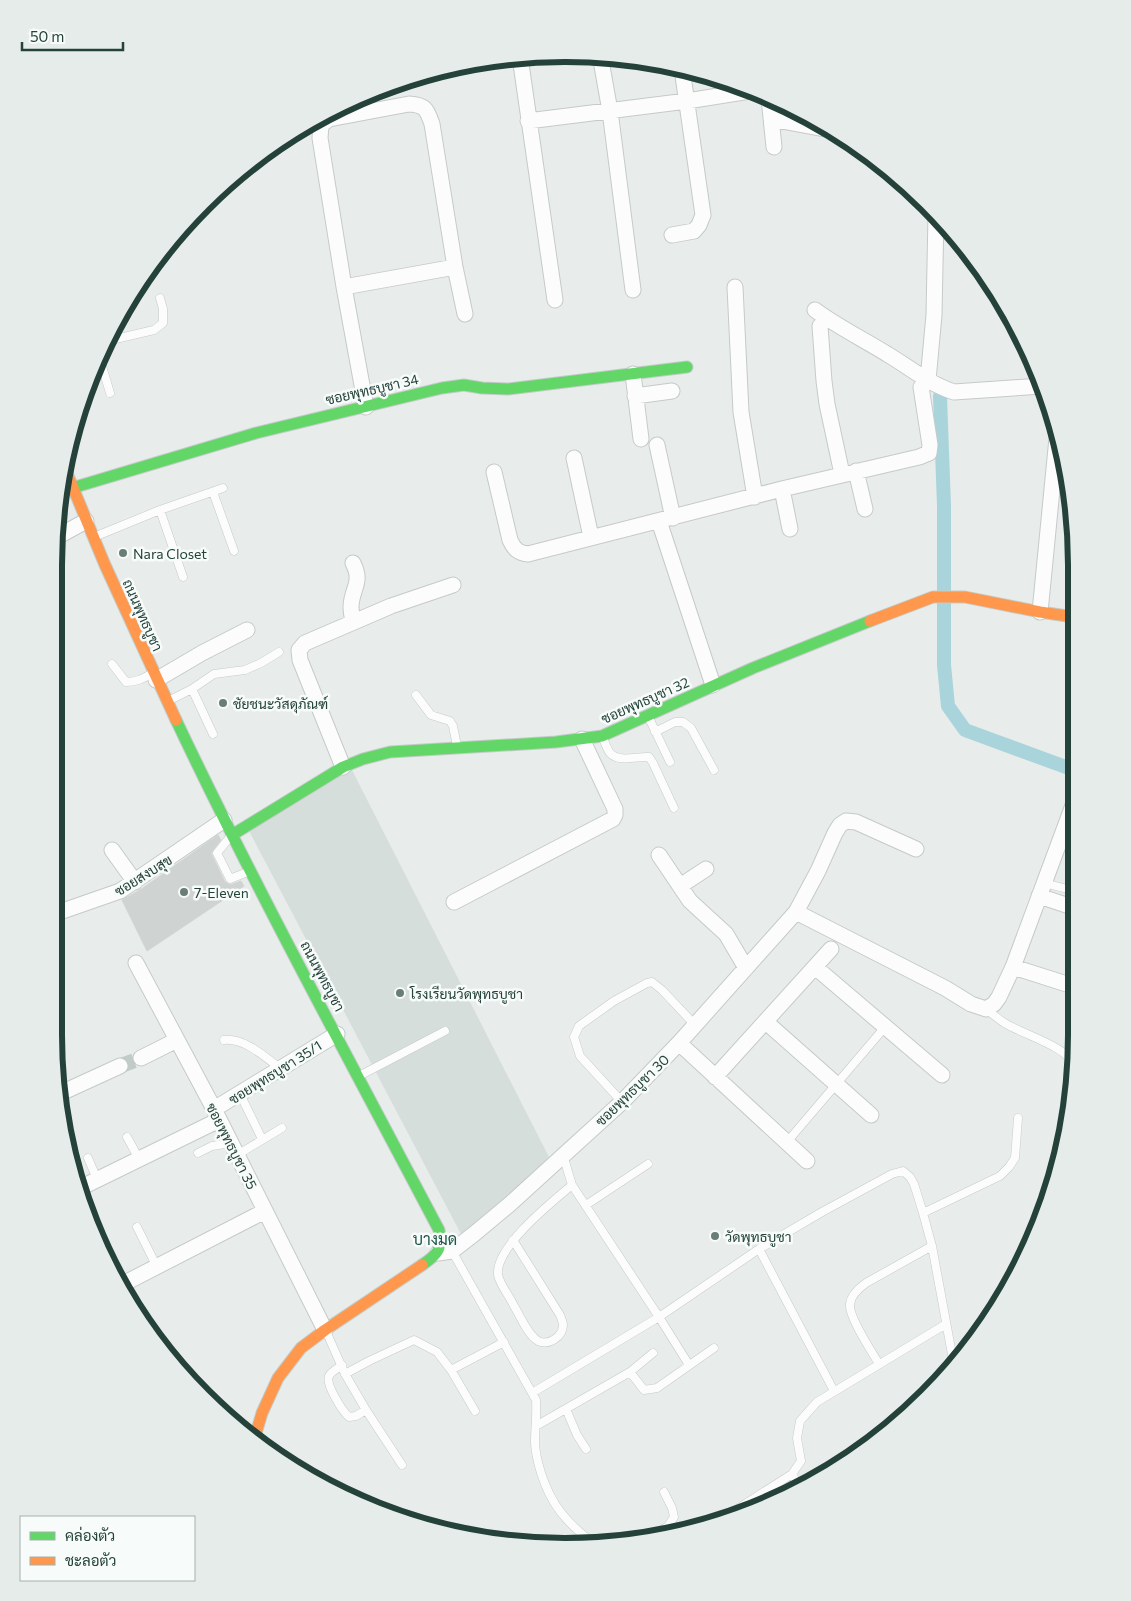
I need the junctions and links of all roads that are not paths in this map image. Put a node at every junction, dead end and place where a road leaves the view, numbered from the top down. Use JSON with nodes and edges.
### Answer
{"nodes":[{"id":1,"x":602,"y":64,"type":"edge"},
{"id":2,"x":521,"y":65,"type":"edge"},
{"id":3,"x":683,"y":77,"type":"edge"},
{"id":4,"x":737,"y":93,"type":"edge"},
{"id":5,"x":687,"y":101,"type":"junction"},
{"id":6,"x":769,"y":106,"type":"edge"},
{"id":7,"x":610,"y":111,"type":"junction"},
{"id":8,"x":336,"y":118,"type":"edge"},
{"id":9,"x":771,"y":119,"type":"junction"},
{"id":10,"x":528,"y":121,"type":"junction"},
{"id":11,"x":810,"y":126,"type":"edge"},
{"id":12,"x":320,"y":127,"type":"edge"},
{"id":13,"x":774,"y":147,"type":"dead end"},
{"id":14,"x":936,"y":225,"type":"edge"},
{"id":15,"x":672,"y":235,"type":"dead end"},
{"id":16,"x":454,"y":267,"type":"junction"},
{"id":17,"x":344,"y":287,"type":"junction"},
{"id":18,"x":735,"y":287,"type":"dead end"},
{"id":19,"x":633,"y":290,"type":"dead end"},
{"id":20,"x":160,"y":298,"type":"dead end"},
{"id":21,"x":554,"y":300,"type":"dead end"},
{"id":22,"x":815,"y":310,"type":"dead end"},
{"id":23,"x":465,"y":314,"type":"dead end"},
{"id":24,"x":820,"y":326,"type":"dead end"},
{"id":25,"x":116,"y":339,"type":"edge"},
{"id":26,"x":687,"y":366,"type":"dead end"},
{"id":27,"x":103,"y":369,"type":"edge"},
{"id":28,"x":633,"y":374,"type":"junction"},
{"id":29,"x":924,"y":383,"type":"junction"},
{"id":30,"x":1035,"y":386,"type":"edge"},
{"id":31,"x":672,"y":391,"type":"dead end"},
{"id":32,"x":110,"y":393,"type":"dead end"},
{"id":33,"x":634,"y":396,"type":"junction"},
{"id":34,"x":366,"y":406,"type":"junction"},
{"id":35,"x":641,"y":439,"type":"dead end"},
{"id":36,"x":656,"y":446,"type":"dead end"},
{"id":37,"x":1056,"y":453,"type":"edge"},
{"id":38,"x":574,"y":458,"type":"dead end"},
{"id":39,"x":494,"y":472,"type":"dead end"},
{"id":40,"x":849,"y":473,"type":"junction"},
{"id":41,"x":70,"y":482,"type":"edge"},
{"id":42,"x":72,"y":488,"type":"junction"},
{"id":43,"x":223,"y":488,"type":"dead end"},
{"id":44,"x":782,"y":489,"type":"junction"},
{"id":45,"x":213,"y":492,"type":"junction"},
{"id":46,"x":754,"y":496,"type":"junction"},
{"id":47,"x":866,"y":509,"type":"dead end"},
{"id":48,"x":160,"y":510,"type":"junction"},
{"id":49,"x":666,"y":520,"type":"junction"},
{"id":50,"x":86,"y":521,"type":"junction"},
{"id":51,"x":790,"y":529,"type":"dead end"},
{"id":52,"x":64,"y":533,"type":"edge"},
{"id":53,"x":591,"y":537,"type":"junction"},
{"id":54,"x":92,"y":538,"type":"junction"},
{"id":55,"x":234,"y":551,"type":"dead end"},
{"id":56,"x":353,"y":563,"type":"dead end"},
{"id":57,"x":183,"y":577,"type":"dead end"},
{"id":58,"x":452,"y":585,"type":"dead end"},
{"id":59,"x":1040,"y":612,"type":"junction"},
{"id":60,"x":1068,"y":616,"type":"edge"},
{"id":61,"x":353,"y":622,"type":"junction"},
{"id":62,"x":247,"y":630,"type":"dead end"},
{"id":63,"x":279,"y":652,"type":"dead end"},
{"id":64,"x":112,"y":664,"type":"dead end"},
{"id":65,"x":154,"y":676,"type":"junction"},
{"id":66,"x":713,"y":685,"type":"junction"},
{"id":67,"x":192,"y":689,"type":"junction"},
{"id":68,"x":416,"y":695,"type":"dead end"},
{"id":69,"x":166,"y":701,"type":"junction"},
{"id":70,"x":648,"y":716,"type":"junction"},
{"id":71,"x":655,"y":732,"type":"junction"},
{"id":72,"x":213,"y":734,"type":"dead end"},
{"id":73,"x":602,"y":736,"type":"junction"},
{"id":74,"x":582,"y":740,"type":"junction"},
{"id":75,"x":458,"y":748,"type":"junction"},
{"id":76,"x":670,"y":762,"type":"dead end"},
{"id":77,"x":343,"y":767,"type":"junction"},
{"id":78,"x":714,"y":770,"type":"dead end"},
{"id":79,"x":674,"y":808,"type":"dead end"},
{"id":80,"x":224,"y":820,"type":"junction"},
{"id":81,"x":1068,"y":832,"type":"edge"},
{"id":82,"x":232,"y":835,"type":"junction"},
{"id":83,"x":916,"y":849,"type":"dead end"},
{"id":84,"x":112,"y":850,"type":"dead end"},
{"id":85,"x":659,"y":855,"type":"dead end"},
{"id":86,"x":706,"y":869,"type":"dead end"},
{"id":87,"x":250,"y":871,"type":"junction"},
{"id":88,"x":135,"y":882,"type":"junction"},
{"id":89,"x":680,"y":886,"type":"junction"},
{"id":90,"x":1042,"y":889,"type":"junction"},
{"id":91,"x":1068,"y":891,"type":"edge"},
{"id":92,"x":454,"y":902,"type":"dead end"},
{"id":93,"x":1068,"y":904,"type":"edge"},
{"id":94,"x":62,"y":911,"type":"edge"},
{"id":95,"x":796,"y":912,"type":"junction"},
{"id":96,"x":831,"y":949,"type":"dead end"},
{"id":97,"x":136,"y":962,"type":"dead end"},
{"id":98,"x":1013,"y":967,"type":"junction"},
{"id":99,"x":746,"y":968,"type":"junction"},
{"id":100,"x":815,"y":968,"type":"junction"},
{"id":101,"x":1068,"y":984,"type":"edge"},
{"id":102,"x":986,"y":1008,"type":"junction"},
{"id":103,"x":766,"y":1022,"type":"junction"},
{"id":104,"x":695,"y":1025,"type":"junction"},
{"id":105,"x":885,"y":1027,"type":"junction"},
{"id":106,"x":446,"y":1031,"type":"dead end"},
{"id":107,"x":337,"y":1034,"type":"junction"},
{"id":108,"x":177,"y":1040,"type":"junction"},
{"id":109,"x":224,"y":1040,"type":"dead end"},
{"id":110,"x":679,"y":1044,"type":"junction"},
{"id":111,"x":1067,"y":1055,"type":"edge"},
{"id":112,"x":141,"y":1058,"type":"tunnel mouth"},
{"id":113,"x":120,"y":1066,"type":"tunnel mouth"},
{"id":114,"x":281,"y":1069,"type":"junction"},
{"id":115,"x":942,"y":1075,"type":"dead end"},
{"id":116,"x":359,"y":1076,"type":"junction"},
{"id":117,"x":715,"y":1077,"type":"junction"},
{"id":118,"x":836,"y":1084,"type":"junction"},
{"id":119,"x":66,"y":1091,"type":"edge"},
{"id":120,"x":240,"y":1094,"type":"junction"},
{"id":121,"x":622,"y":1102,"type":"junction"},
{"id":122,"x":216,"y":1114,"type":"junction"},
{"id":123,"x":871,"y":1115,"type":"dead end"},
{"id":124,"x":1018,"y":1118,"type":"dead end"},
{"id":125,"x":282,"y":1128,"type":"dead end"},
{"id":126,"x":127,"y":1137,"type":"dead end"},
{"id":127,"x":262,"y":1140,"type":"junction"},
{"id":128,"x":786,"y":1142,"type":"junction"},
{"id":129,"x":234,"y":1149,"type":"junction"},
{"id":130,"x":198,"y":1153,"type":"dead end"},
{"id":131,"x":563,"y":1155,"type":"junction"},
{"id":132,"x":88,"y":1158,"type":"dead end"},
{"id":133,"x":139,"y":1158,"type":"junction"},
{"id":134,"x":807,"y":1161,"type":"dead end"},
{"id":135,"x":648,"y":1164,"type":"dead end"},
{"id":136,"x":97,"y":1179,"type":"junction"},
{"id":137,"x":85,"y":1185,"type":"edge"},
{"id":138,"x":572,"y":1185,"type":"junction"},
{"id":139,"x":586,"y":1205,"type":"junction"},
{"id":140,"x":265,"y":1212,"type":"junction"},
{"id":141,"x":923,"y":1213,"type":"junction"},
{"id":142,"x":137,"y":1227,"type":"dead end"},
{"id":143,"x":513,"y":1240,"type":"junction"},
{"id":144,"x":932,"y":1246,"type":"junction"},
{"id":145,"x":759,"y":1249,"type":"junction"},
{"id":146,"x":445,"y":1252,"type":"junction"},
{"id":147,"x":157,"y":1267,"type":"junction"},
{"id":148,"x":127,"y":1282,"type":"edge"},
{"id":149,"x":659,"y":1317,"type":"junction"},
{"id":150,"x":946,"y":1324,"type":"junction"},
{"id":151,"x":325,"y":1330,"type":"junction"},
{"id":152,"x":504,"y":1342,"type":"junction"},
{"id":153,"x":714,"y":1348,"type":"dead end"},
{"id":154,"x":653,"y":1353,"type":"dead end"},
{"id":155,"x":952,"y":1357,"type":"edge"},
{"id":156,"x":879,"y":1364,"type":"junction"},
{"id":157,"x":342,"y":1365,"type":"junction"},
{"id":158,"x":689,"y":1365,"type":"junction"},
{"id":159,"x":451,"y":1370,"type":"junction"},
{"id":160,"x":630,"y":1372,"type":"junction"},
{"id":161,"x":346,"y":1374,"type":"junction"},
{"id":162,"x":834,"y":1391,"type":"junction"},
{"id":163,"x":532,"y":1393,"type":"junction"},
{"id":164,"x":566,"y":1409,"type":"junction"},
{"id":165,"x":366,"y":1410,"type":"junction"},
{"id":166,"x":475,"y":1411,"type":"dead end"},
{"id":167,"x":536,"y":1426,"type":"junction"},
{"id":168,"x":256,"y":1433,"type":"edge"},
{"id":169,"x":586,"y":1449,"type":"dead end"},
{"id":170,"x":402,"y":1465,"type":"dead end"},
{"id":171,"x":792,"y":1474,"type":"junction"},
{"id":172,"x":796,"y":1482,"type":"edge"},
{"id":173,"x":664,"y":1492,"type":"dead end"},
{"id":174,"x":741,"y":1507,"type":"edge"},
{"id":175,"x":663,"y":1529,"type":"edge"},
{"id":176,"x":585,"y":1537,"type":"edge"}],
"edges":[{"from":1,"to":7,"type":"street"},
{"from":2,"to":10,"type":"street"},
{"from":3,"to":5,"type":"street"},
{"from":4,"to":5,"type":"street"},
{"from":5,"to":7,"type":"street"},
{"from":5,"to":15,"type":"street"},
{"from":6,"to":9,"type":"street"},
{"from":7,"to":10,"type":"street"},
{"from":7,"to":19,"type":"street"},
{"from":8,"to":16,"type":"street"},
{"from":9,"to":11,"type":"street"},
{"from":9,"to":13,"type":"street"},
{"from":10,"to":21,"type":"street"},
{"from":12,"to":17,"type":"street"},
{"from":14,"to":29,"type":"street"},
{"from":16,"to":17,"type":"street"},
{"from":16,"to":23,"type":"street"},
{"from":17,"to":34,"type":"street"},
{"from":18,"to":46,"type":"street"},
{"from":20,"to":25,"type":"lane"},
{"from":22,"to":29,"type":"street"},
{"from":24,"to":40,"type":"street"},
{"from":26,"to":28,"type":"street","name":"ซอยพุทธบูชา 34"},
{"from":27,"to":32,"type":"lane"},
{"from":28,"to":33,"type":"street"},
{"from":28,"to":34,"type":"street","name":"ซอยพุทธบูชา 34"},
{"from":29,"to":30,"type":"street"},
{"from":29,"to":40,"type":"street"},
{"from":31,"to":33,"type":"street"},
{"from":33,"to":35,"type":"street"},
{"from":34,"to":42,"type":"street","name":"ซอยพุทธบูชา 34"},
{"from":36,"to":49,"type":"street"},
{"from":37,"to":59,"type":"street"},
{"from":38,"to":53,"type":"street"},
{"from":39,"to":53,"type":"street"},
{"from":40,"to":44,"type":"street"},
{"from":40,"to":47,"type":"street"},
{"from":41,"to":42,"type":"street","name":"ถนนพุทธบูชา"},
{"from":42,"to":50,"type":"street","name":"ถนนพุทธบูชา"},
{"from":43,"to":45,"type":"lane"},
{"from":44,"to":46,"type":"street"},
{"from":44,"to":51,"type":"street"},
{"from":45,"to":48,"type":"lane"},
{"from":45,"to":55,"type":"lane"},
{"from":46,"to":49,"type":"street"},
{"from":48,"to":54,"type":"lane"},
{"from":48,"to":57,"type":"lane"},
{"from":49,"to":53,"type":"street"},
{"from":49,"to":66,"type":"street"},
{"from":50,"to":52,"type":"street"},
{"from":50,"to":54,"type":"street","name":"ถนนพุทธบูชา"},
{"from":54,"to":65,"type":"street","name":"ถนนพุทธบูชา"},
{"from":56,"to":61,"type":"street"},
{"from":58,"to":61,"type":"street"},
{"from":59,"to":60,"type":"street","name":"ซอยพุทธบูชา 32"},
{"from":59,"to":66,"type":"street","name":"ซอยพุทธบูชา 32"},
{"from":61,"to":77,"type":"street"},
{"from":62,"to":65,"type":"street"},
{"from":63,"to":67,"type":"lane"},
{"from":64,"to":65,"type":"lane"},
{"from":65,"to":69,"type":"street","name":"ถนนพุทธบูชา"},
{"from":66,"to":70,"type":"street","name":"ซอยพุทธบูชา 32"},
{"from":67,"to":69,"type":"lane"},
{"from":67,"to":72,"type":"lane"},
{"from":68,"to":75,"type":"lane"},
{"from":69,"to":80,"type":"street","name":"ถนนพุทธบูชา"},
{"from":70,"to":71,"type":"lane"},
{"from":70,"to":73,"type":"street","name":"ซอยพุทธบูชา 32"},
{"from":71,"to":76,"type":"lane"},
{"from":71,"to":78,"type":"lane"},
{"from":73,"to":74,"type":"street","name":"ซอยพุทธบูชา 32"},
{"from":73,"to":79,"type":"lane"},
{"from":74,"to":75,"type":"street","name":"ซอยพุทธบูชา 32"},
{"from":74,"to":92,"type":"street"},
{"from":75,"to":77,"type":"street","name":"ซอยพุทธบูชา 32"},
{"from":77,"to":82,"type":"street","name":"ซอยพุทธบูชา 32"},
{"from":80,"to":82,"type":"street","name":"ถนนพุทธบูชา"},
{"from":80,"to":88,"type":"street","name":"ซอยสงบสุข"},
{"from":81,"to":90,"type":"street"},
{"from":82,"to":87,"type":"street","name":"ถนนพุทธบูชา"},
{"from":82,"to":87,"type":"lane"},
{"from":83,"to":95,"type":"street","name":"ซอยพุทธบูชา 30"},
{"from":84,"to":88,"type":"street"},
{"from":85,"to":89,"type":"street"},
{"from":86,"to":89,"type":"street"},
{"from":87,"to":107,"type":"street","name":"ถนนพุทธบูชา"},
{"from":88,"to":94,"type":"street","name":"ซอยสงบสุข"},
{"from":89,"to":99,"type":"street"},
{"from":90,"to":91,"type":"lane"},
{"from":90,"to":93,"type":"street"},
{"from":90,"to":98,"type":"street"},
{"from":95,"to":99,"type":"street","name":"ซอยพุทธบูชา 30"},
{"from":95,"to":102,"type":"street"},
{"from":96,"to":100,"type":"street"},
{"from":97,"to":108,"type":"street","name":"ซอยพุทธบูชา 35"},
{"from":98,"to":101,"type":"street"},
{"from":98,"to":102,"type":"street"},
{"from":99,"to":104,"type":"street","name":"ซอยพุทธบูชา 30"},
{"from":100,"to":103,"type":"street"},
{"from":100,"to":105,"type":"street"},
{"from":102,"to":111,"type":"lane"},
{"from":103,"to":117,"type":"street"},
{"from":103,"to":118,"type":"street"},
{"from":104,"to":110,"type":"street","name":"ซอยพุทธบูชา 30"},
{"from":104,"to":121,"type":"lane"},
{"from":105,"to":115,"type":"street"},
{"from":105,"to":118,"type":"lane"},
{"from":106,"to":116,"type":"lane"},
{"from":107,"to":114,"type":"street","name":"ซอยพุทธบูชา 35/1"},
{"from":107,"to":116,"type":"street","name":"ถนนพุทธบูชา"},
{"from":108,"to":112,"type":"street"},
{"from":108,"to":122,"type":"street","name":"ซอยพุทธบูชา 35"},
{"from":109,"to":114,"type":"lane"},
{"from":110,"to":117,"type":"street"},
{"from":110,"to":121,"type":"street","name":"ซอยพุทธบูชา 30"},
{"from":113,"to":119,"type":"street"},
{"from":114,"to":120,"type":"street","name":"ซอยพุทธบูชา 35/1"},
{"from":116,"to":146,"type":"street","name":"ถนนพุทธบูชา"},
{"from":117,"to":128,"type":"street"},
{"from":118,"to":123,"type":"street"},
{"from":118,"to":128,"type":"lane"},
{"from":120,"to":122,"type":"street","name":"ซอยพุทธบูชา 35/1"},
{"from":120,"to":127,"type":"lane"},
{"from":121,"to":131,"type":"street","name":"ซอยพุทธบูชา 30"},
{"from":122,"to":129,"type":"street","name":"ซอยพุทธบูชา 35"},
{"from":122,"to":133,"type":"street","name":"ซอยพุทธบูชา 35/1"},
{"from":124,"to":141,"type":"lane"},
{"from":125,"to":127,"type":"lane"},
{"from":126,"to":133,"type":"lane"},
{"from":127,"to":129,"type":"lane"},
{"from":128,"to":134,"type":"street"},
{"from":129,"to":130,"type":"lane"},
{"from":129,"to":140,"type":"street","name":"ซอยพุทธบูชา 35"},
{"from":131,"to":138,"type":"lane"},
{"from":131,"to":146,"type":"street","name":"ซอยพุทธบูชา 30"},
{"from":132,"to":136,"type":"lane"},
{"from":133,"to":136,"type":"street","name":"ซอยพุทธบูชา 35/1"},
{"from":135,"to":139,"type":"lane"},
{"from":136,"to":137,"type":"street","name":"ซอยพุทธบูชา 35/1"},
{"from":138,"to":139,"type":"lane"},
{"from":138,"to":143,"type":"lane"},
{"from":139,"to":149,"type":"lane"},
{"from":140,"to":147,"type":"street"},
{"from":140,"to":151,"type":"street","name":"ซอยพุทธบูชา 35"},
{"from":141,"to":144,"type":"lane"},
{"from":141,"to":145,"type":"lane"},
{"from":142,"to":147,"type":"lane"},
{"from":143,"to":143,"type":"lane"},
{"from":144,"to":150,"type":"lane"},
{"from":144,"to":156,"type":"lane"},
{"from":145,"to":149,"type":"lane"},
{"from":145,"to":162,"type":"lane"},
{"from":146,"to":151,"type":"street"},
{"from":146,"to":152,"type":"lane"},
{"from":147,"to":148,"type":"street"},
{"from":149,"to":158,"type":"lane"},
{"from":149,"to":163,"type":"lane"},
{"from":150,"to":155,"type":"lane"},
{"from":150,"to":156,"type":"lane"},
{"from":151,"to":157,"type":"lane"},
{"from":151,"to":168,"type":"street"},
{"from":152,"to":159,"type":"lane"},
{"from":152,"to":163,"type":"lane"},
{"from":153,"to":158,"type":"lane"},
{"from":154,"to":160,"type":"lane"},
{"from":156,"to":162,"type":"lane"},
{"from":157,"to":161,"type":"lane"},
{"from":157,"to":165,"type":"lane"},
{"from":158,"to":160,"type":"lane"},
{"from":159,"to":161,"type":"lane"},
{"from":159,"to":166,"type":"lane"},
{"from":160,"to":164,"type":"lane"},
{"from":161,"to":165,"type":"lane"},
{"from":162,"to":171,"type":"lane"},
{"from":163,"to":167,"type":"lane"},
{"from":164,"to":167,"type":"lane"},
{"from":164,"to":169,"type":"lane"},
{"from":165,"to":170,"type":"lane"},
{"from":167,"to":176,"type":"lane"},
{"from":171,"to":172,"type":"lane"},
{"from":171,"to":174,"type":"lane"},
{"from":173,"to":175,"type":"lane"}]}
